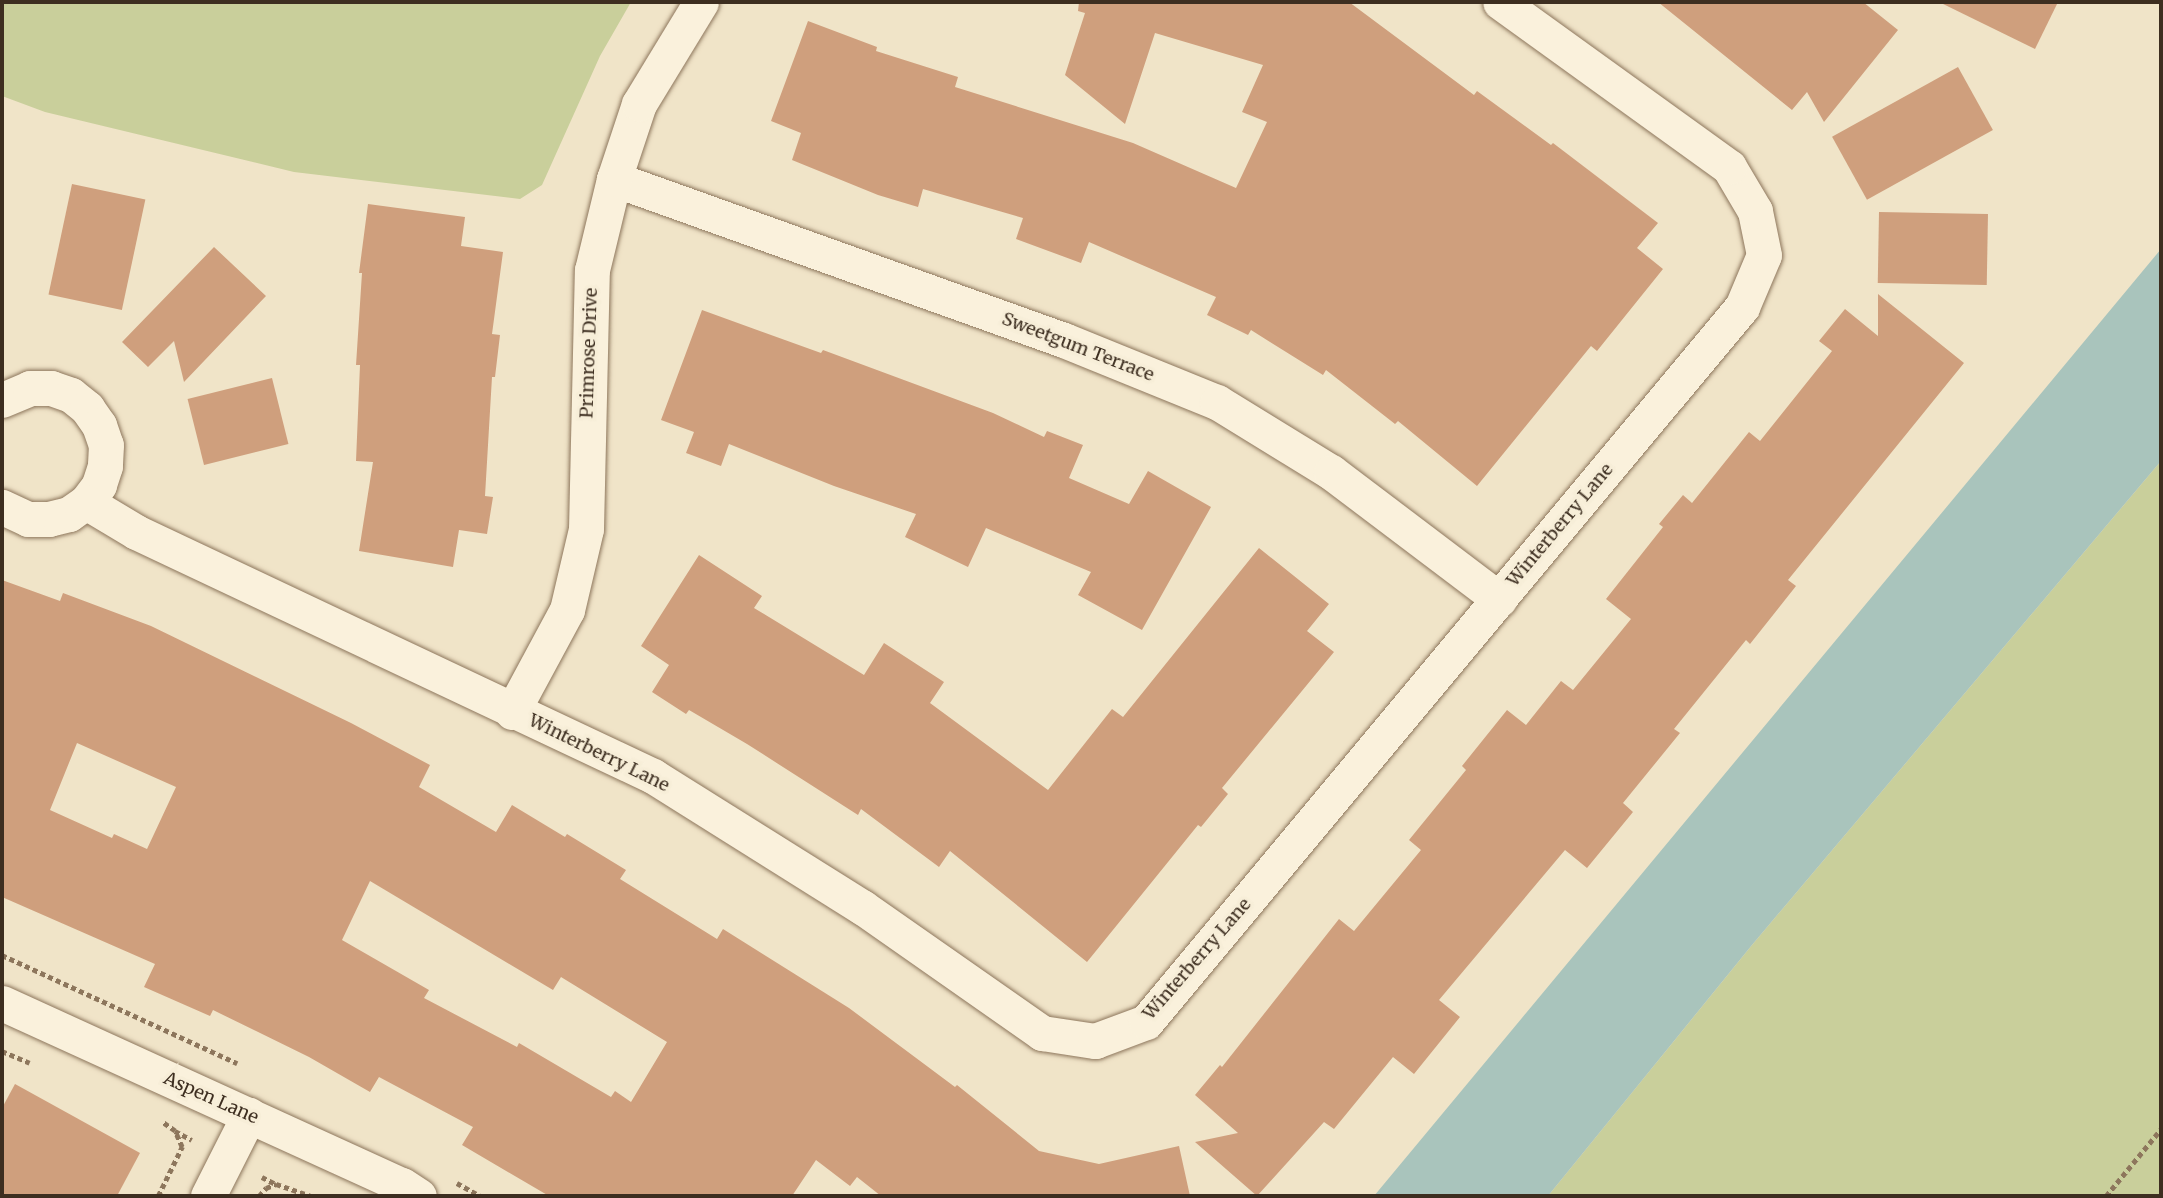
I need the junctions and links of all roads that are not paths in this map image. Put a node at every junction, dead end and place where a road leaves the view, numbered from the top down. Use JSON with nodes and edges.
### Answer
{"nodes":[{"id":1,"x":701,"y":2,"type":"edge"},
{"id":2,"x":1500,"y":2,"type":"edge"},
{"id":3,"x":614,"y":179,"type":"junction"},
{"id":4,"x":2,"y":400,"type":"edge"},
{"id":5,"x":86,"y":502,"type":"junction"},
{"id":6,"x":2,"y":507,"type":"edge"},
{"id":7,"x":1499,"y":599,"type":"junction"},
{"id":8,"x":512,"y":712,"type":"junction"},
{"id":9,"x":2,"y":1003,"type":"edge"},
{"id":10,"x":249,"y":1115,"type":"junction"},
{"id":11,"x":208,"y":1196,"type":"edge"},
{"id":12,"x":419,"y":1196,"type":"edge"}],
"edges":[{"from":1,"to":3,"type":"street","name":"Primrose Drive"},
{"from":2,"to":7,"type":"street","name":"Winterberry Lane"},
{"from":3,"to":7,"type":"street","name":"Sweetgum Terrace"},
{"from":3,"to":8,"type":"street","name":"Primrose Drive"},
{"from":4,"to":5,"type":"street"},
{"from":5,"to":6,"type":"street"},
{"from":5,"to":8,"type":"street","name":"Winterberry Lane"},
{"from":7,"to":8,"type":"street","name":"Winterberry Lane"},
{"from":9,"to":10,"type":"street","name":"Aspen Lane"},
{"from":10,"to":11,"type":"street"},
{"from":10,"to":12,"type":"street","name":"Aspen Lane"}]}
